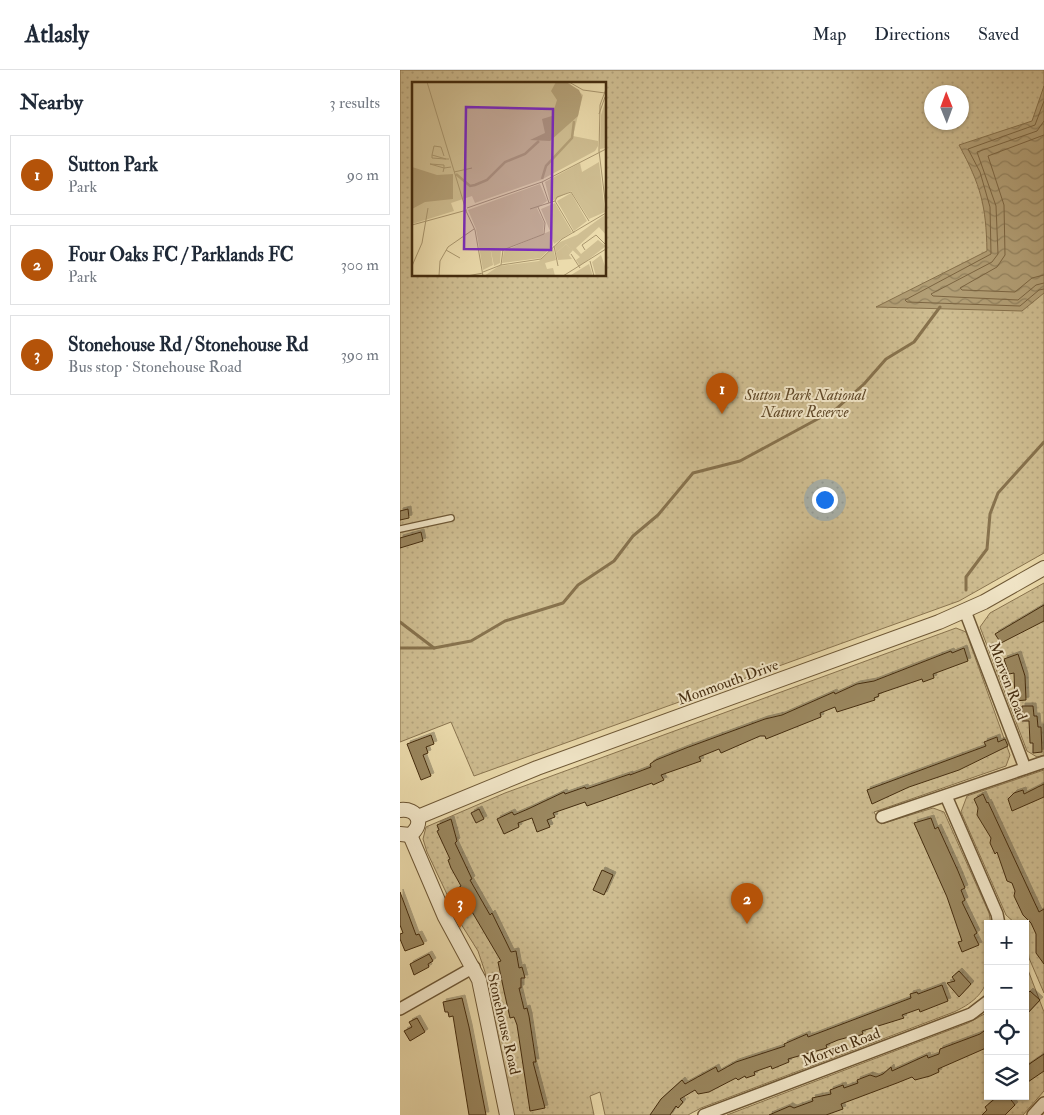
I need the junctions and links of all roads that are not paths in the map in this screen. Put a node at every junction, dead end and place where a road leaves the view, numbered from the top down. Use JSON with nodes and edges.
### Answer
{"nodes":[{"id":1,"x":451,"y":518,"type":"dead end"},
{"id":2,"x":400,"y":529,"type":"edge"},
{"id":3,"x":1044,"y":568,"type":"edge"},
{"id":4,"x":965,"y":611,"type":"junction"},
{"id":5,"x":1044,"y":762,"type":"edge"},
{"id":6,"x":1025,"y":768,"type":"junction"},
{"id":7,"x":946,"y":796,"type":"junction"},
{"id":8,"x":400,"y":809,"type":"edge"},
{"id":9,"x":418,"y":817,"type":"junction"},
{"id":10,"x":882,"y":817,"type":"dead end"},
{"id":11,"x":405,"y":834,"type":"edge"},
{"id":12,"x":998,"y":919,"type":"edge"},
{"id":13,"x":474,"y":967,"type":"junction"},
{"id":14,"x":984,"y":1003,"type":"edge"},
{"id":15,"x":400,"y":1009,"type":"edge"},
{"id":16,"x":1044,"y":1103,"type":"edge"},
{"id":17,"x":507,"y":1115,"type":"edge"},
{"id":18,"x":704,"y":1115,"type":"edge"},
{"id":19,"x":1033,"y":1115,"type":"edge"}],
"edges":[{"from":1,"to":2,"type":"lane"},
{"from":3,"to":4,"type":"street","name":"Monmouth Drive"},
{"from":4,"to":6,"type":"street","name":"Morven Road"},
{"from":4,"to":9,"type":"street","name":"Monmouth Drive"},
{"from":5,"to":6,"type":"street"},
{"from":6,"to":7,"type":"street"},
{"from":7,"to":10,"type":"street"},
{"from":7,"to":12,"type":"street"},
{"from":8,"to":9,"type":"street"},
{"from":9,"to":11,"type":"street"},
{"from":11,"to":13,"type":"street","name":"Stonehouse Road"},
{"from":13,"to":15,"type":"street"},
{"from":13,"to":17,"type":"street","name":"Stonehouse Road"},
{"from":14,"to":18,"type":"street","name":"Morven Road"},
{"from":16,"to":19,"type":"street"}]}
